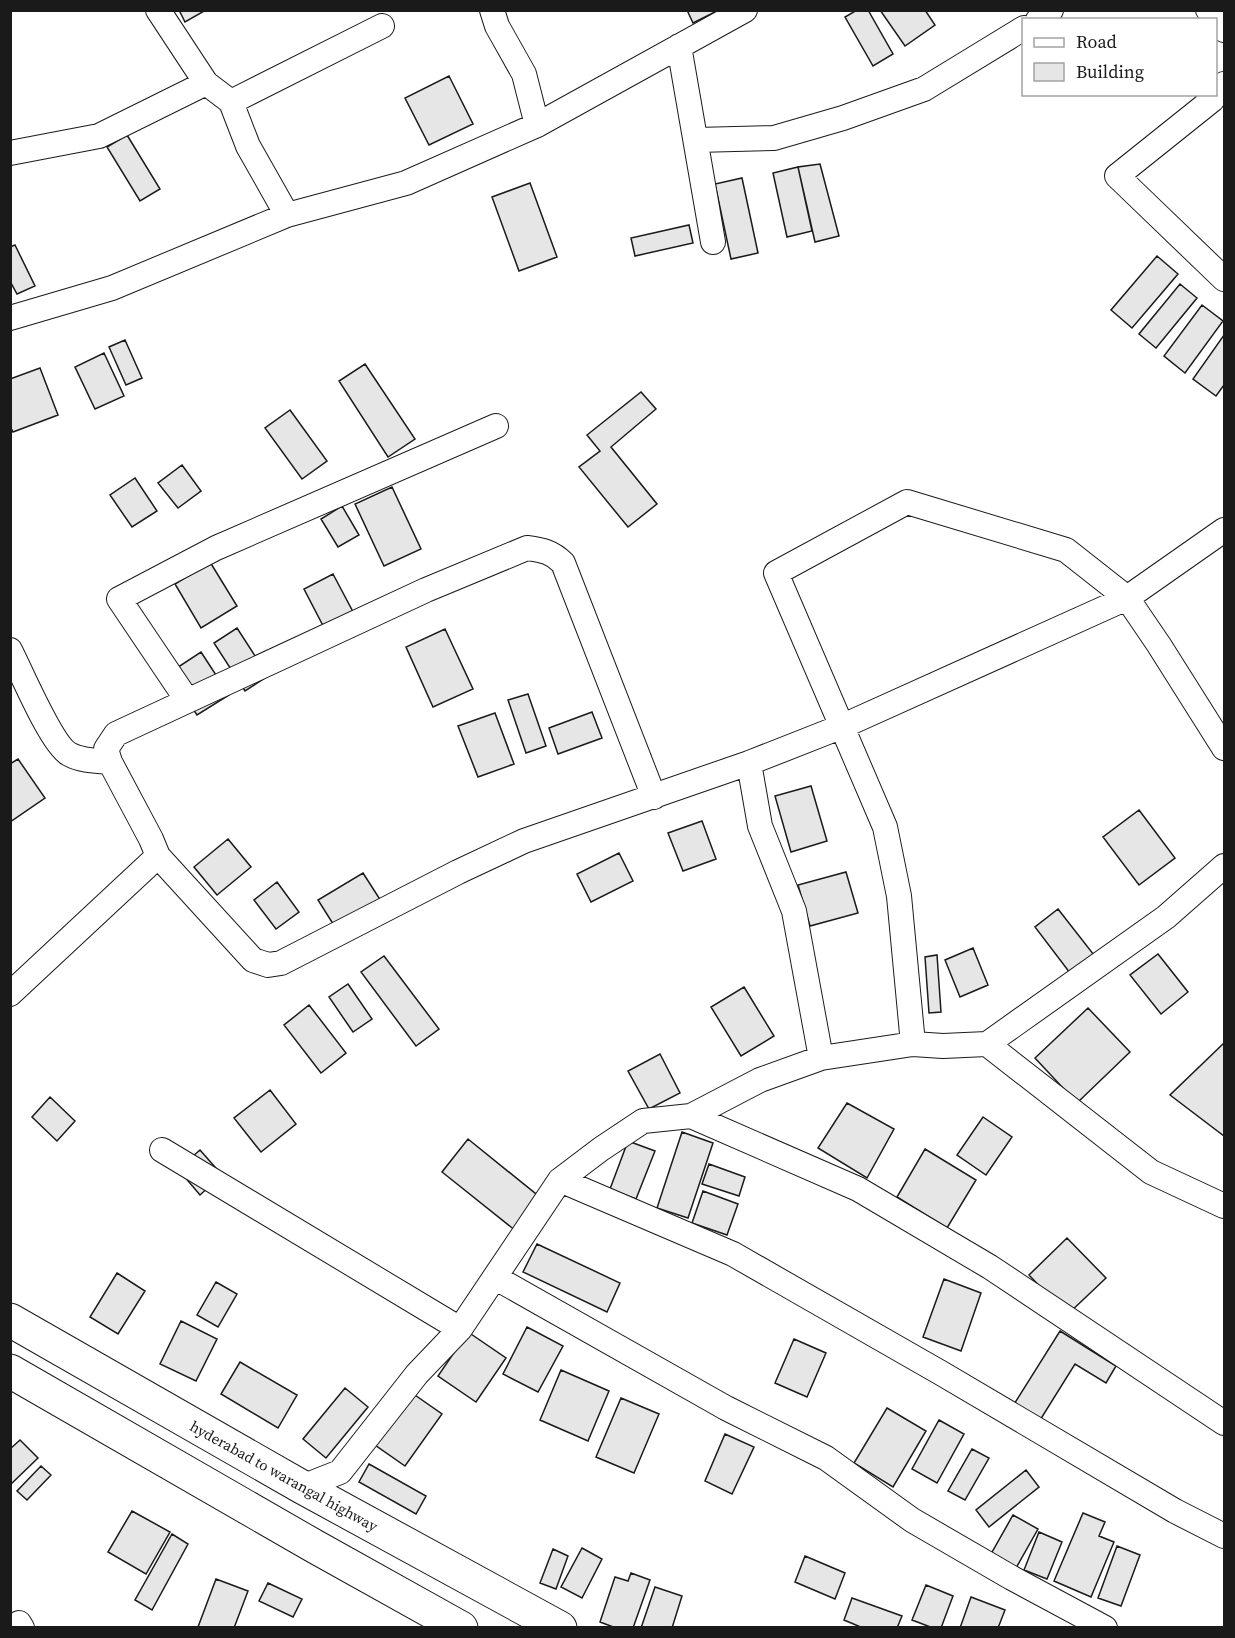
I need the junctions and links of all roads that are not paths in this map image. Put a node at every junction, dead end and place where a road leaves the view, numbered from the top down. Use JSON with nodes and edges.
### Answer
{"nodes":[{"id":1,"x":158,"y":10,"type":"edge"},
{"id":2,"x":492,"y":10,"type":"edge"},
{"id":3,"x":745,"y":10,"type":"edge"},
{"id":4,"x":382,"y":26,"type":"dead end"},
{"id":5,"x":1022,"y":29,"type":"edge"},
{"id":6,"x":679,"y":46,"type":"junction"},
{"id":7,"x":206,"y":83,"type":"junction"},
{"id":8,"x":1215,"y":96,"type":"edge"},
{"id":9,"x":231,"y":102,"type":"junction"},
{"id":10,"x":537,"y":125,"type":"junction"},
{"id":11,"x":696,"y":140,"type":"junction"},
{"id":12,"x":10,"y":153,"type":"edge"},
{"id":13,"x":286,"y":215,"type":"junction"},
{"id":14,"x":713,"y":242,"type":"dead end"},
{"id":15,"x":1224,"y":279,"type":"edge"},
{"id":16,"x":10,"y":318,"type":"edge"},
{"id":17,"x":496,"y":426,"type":"dead end"},
{"id":18,"x":1224,"y":530,"type":"edge"},
{"id":19,"x":1127,"y":598,"type":"junction"},
{"id":20,"x":10,"y":650,"type":"edge"},
{"id":21,"x":186,"y":700,"type":"junction"},
{"id":22,"x":843,"y":726,"type":"junction"},
{"id":23,"x":1224,"y":748,"type":"edge"},
{"id":24,"x":110,"y":762,"type":"junction"},
{"id":25,"x":749,"y":763,"type":"junction"},
{"id":26,"x":654,"y":797,"type":"junction"},
{"id":27,"x":158,"y":856,"type":"junction"},
{"id":28,"x":1222,"y":874,"type":"edge"},
{"id":29,"x":10,"y":994,"type":"edge"},
{"id":30,"x":913,"y":1044,"type":"junction"},
{"id":31,"x":987,"y":1044,"type":"junction"},
{"id":32,"x":821,"y":1058,"type":"junction"},
{"id":33,"x":691,"y":1116,"type":"junction"},
{"id":34,"x":162,"y":1150,"type":"dead end"},
{"id":35,"x":560,"y":1180,"type":"junction"},
{"id":36,"x":1224,"y":1206,"type":"edge"},
{"id":37,"x":496,"y":1278,"type":"junction"},
{"id":38,"x":10,"y":1320,"type":"edge"},
{"id":39,"x":460,"y":1329,"type":"junction"},
{"id":40,"x":10,"y":1371,"type":"edge"},
{"id":41,"x":1224,"y":1423,"type":"edge"},
{"id":42,"x":302,"y":1487,"type":"junction"},
{"id":43,"x":1224,"y":1536,"type":"edge"},
{"id":44,"x":461,"y":1628,"type":"edge"},
{"id":45,"x":560,"y":1628,"type":"edge"},
{"id":46,"x":1106,"y":1628,"type":"edge"}],
"edges":[{"from":1,"to":7,"type":"street"},
{"from":2,"to":10,"type":"street"},
{"from":3,"to":6,"type":"street"},
{"from":4,"to":9,"type":"street"},
{"from":5,"to":11,"type":"street"},
{"from":6,"to":10,"type":"street"},
{"from":6,"to":11,"type":"street"},
{"from":7,"to":9,"type":"street"},
{"from":7,"to":12,"type":"street"},
{"from":8,"to":15,"type":"street"},
{"from":9,"to":13,"type":"street"},
{"from":10,"to":13,"type":"street"},
{"from":11,"to":14,"type":"street"},
{"from":13,"to":16,"type":"street"},
{"from":17,"to":21,"type":"street"},
{"from":18,"to":19,"type":"street"},
{"from":19,"to":22,"type":"street"},
{"from":19,"to":22,"type":"street"},
{"from":19,"to":23,"type":"street"},
{"from":20,"to":24,"type":"street"},
{"from":21,"to":24,"type":"street"},
{"from":21,"to":26,"type":"street"},
{"from":22,"to":25,"type":"street"},
{"from":22,"to":30,"type":"street"},
{"from":24,"to":27,"type":"street"},
{"from":25,"to":26,"type":"street"},
{"from":25,"to":32,"type":"street"},
{"from":26,"to":27,"type":"street"},
{"from":27,"to":29,"type":"street"},
{"from":28,"to":31,"type":"street"},
{"from":30,"to":31,"type":"street"},
{"from":30,"to":32,"type":"street"},
{"from":31,"to":36,"type":"street"},
{"from":32,"to":33,"type":"street"},
{"from":33,"to":35,"type":"street"},
{"from":33,"to":41,"type":"street"},
{"from":34,"to":39,"type":"street"},
{"from":35,"to":37,"type":"street"},
{"from":35,"to":43,"type":"street"},
{"from":37,"to":39,"type":"street"},
{"from":37,"to":46,"type":"street"},
{"from":38,"to":42,"type":"main road","name":"hyderabad to warangal highway"},
{"from":39,"to":42,"type":"street"},
{"from":40,"to":44,"type":"main road"},
{"from":42,"to":45,"type":"main road","name":"hyderabad to warangal highway"}]}
